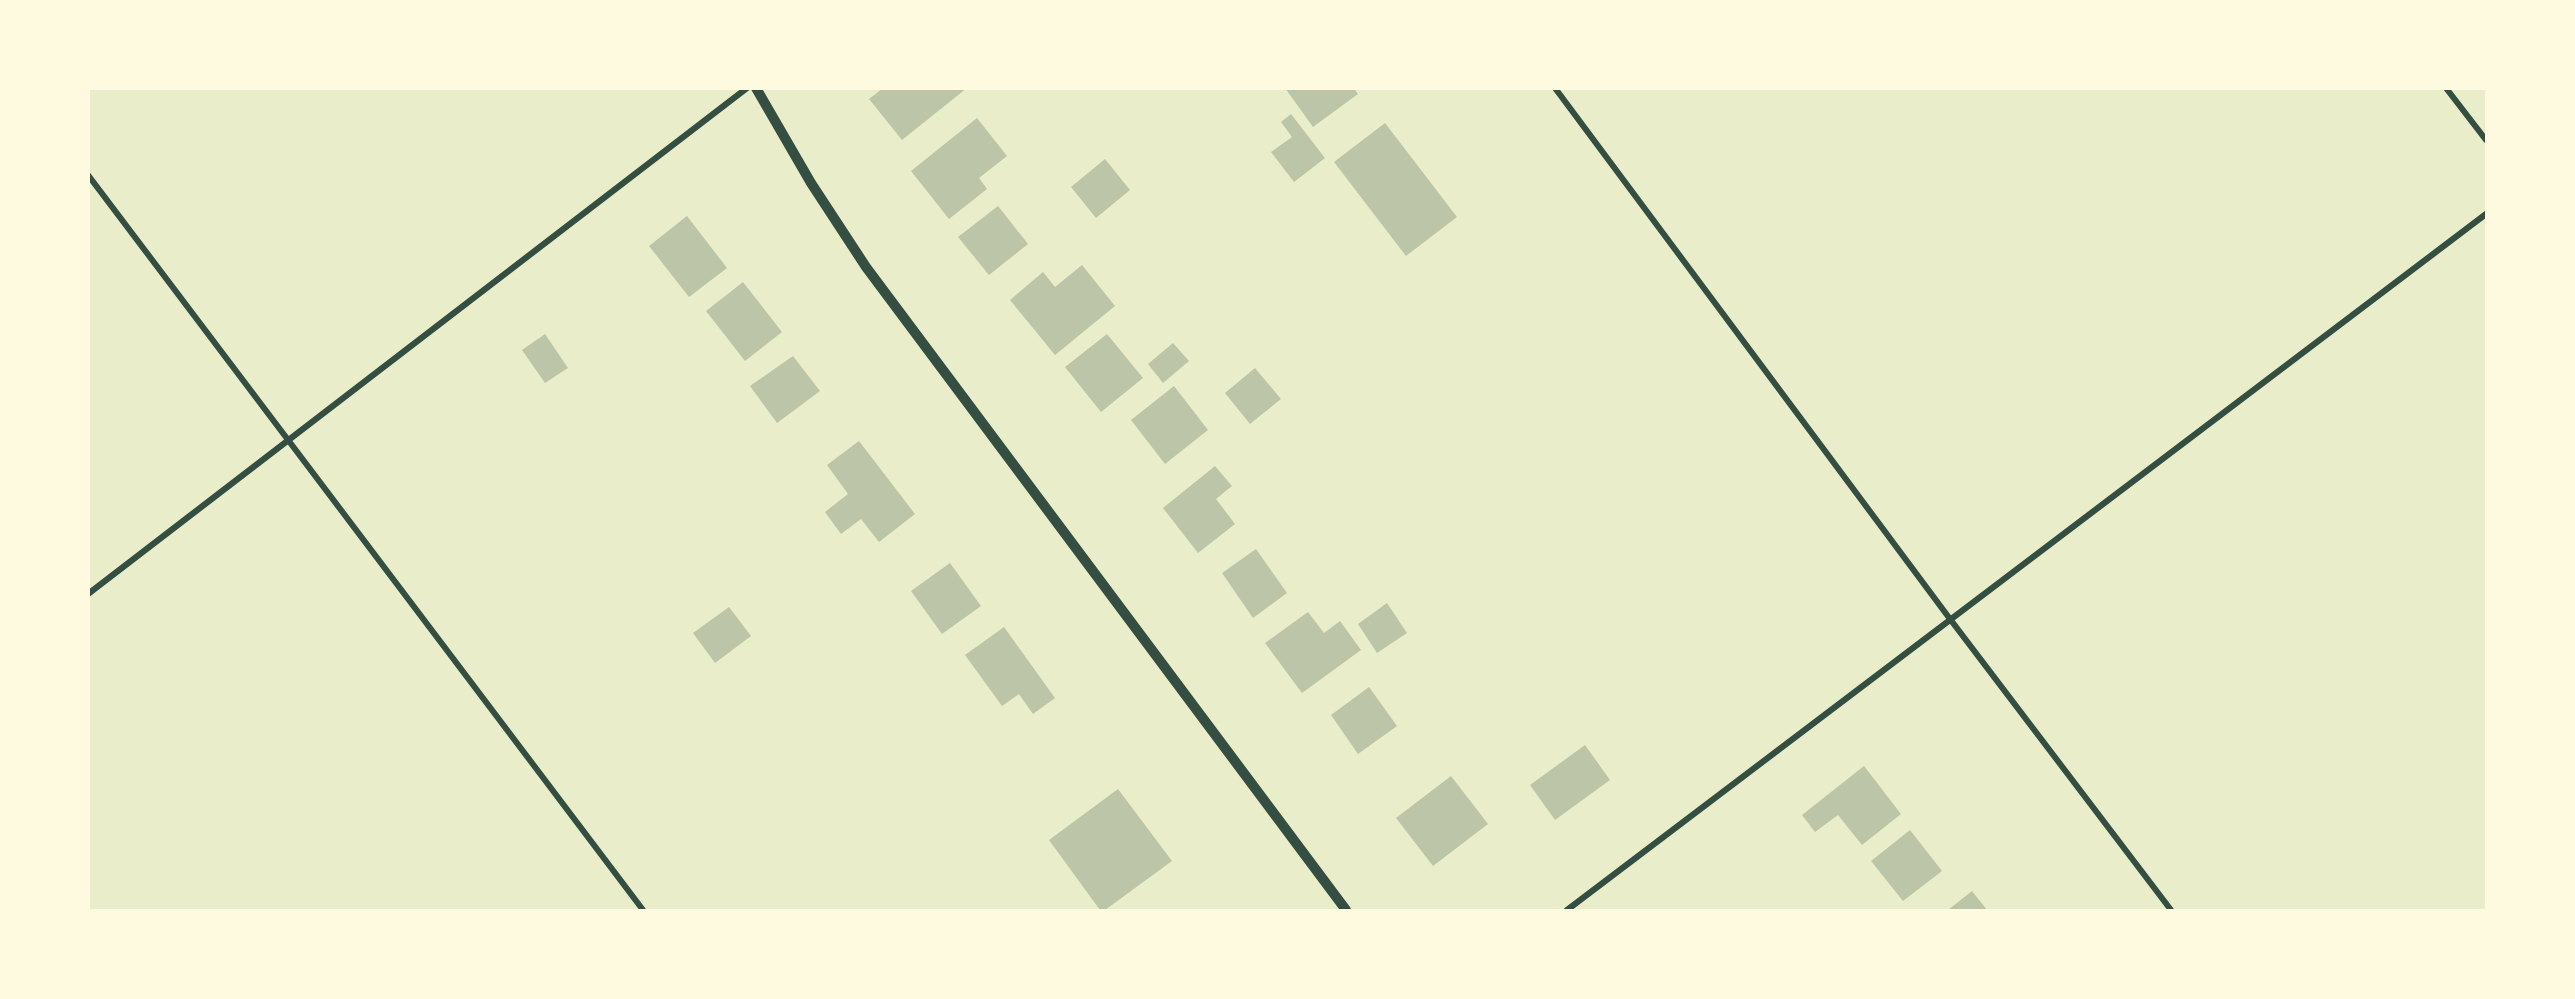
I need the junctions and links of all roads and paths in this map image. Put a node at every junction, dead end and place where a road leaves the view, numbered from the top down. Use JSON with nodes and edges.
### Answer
{"nodes":[{"id":1,"x":747,"y":88,"type":"edge"},
{"id":2,"x":756,"y":88,"type":"edge"},
{"id":3,"x":1555,"y":88,"type":"edge"},
{"id":4,"x":2446,"y":88,"type":"edge"},
{"id":5,"x":2487,"y":140,"type":"edge"},
{"id":6,"x":88,"y":175,"type":"edge"},
{"id":7,"x":2487,"y":214,"type":"edge"},
{"id":8,"x":289,"y":441,"type":"junction"},
{"id":9,"x":88,"y":594,"type":"edge"},
{"id":10,"x":1950,"y":619,"type":"junction"},
{"id":11,"x":643,"y":910,"type":"edge"},
{"id":12,"x":1346,"y":910,"type":"edge"},
{"id":13,"x":1567,"y":910,"type":"edge"},
{"id":14,"x":2171,"y":910,"type":"edge"}],
"edges":[{"from":1,"to":8,"type":"street"},
{"from":2,"to":12,"type":"street"},
{"from":3,"to":10,"type":"street"},
{"from":4,"to":5,"type":"street"},
{"from":6,"to":8,"type":"street"},
{"from":7,"to":10,"type":"street"},
{"from":8,"to":9,"type":"street"},
{"from":8,"to":11,"type":"street"},
{"from":10,"to":13,"type":"street"},
{"from":10,"to":14,"type":"street"}]}
